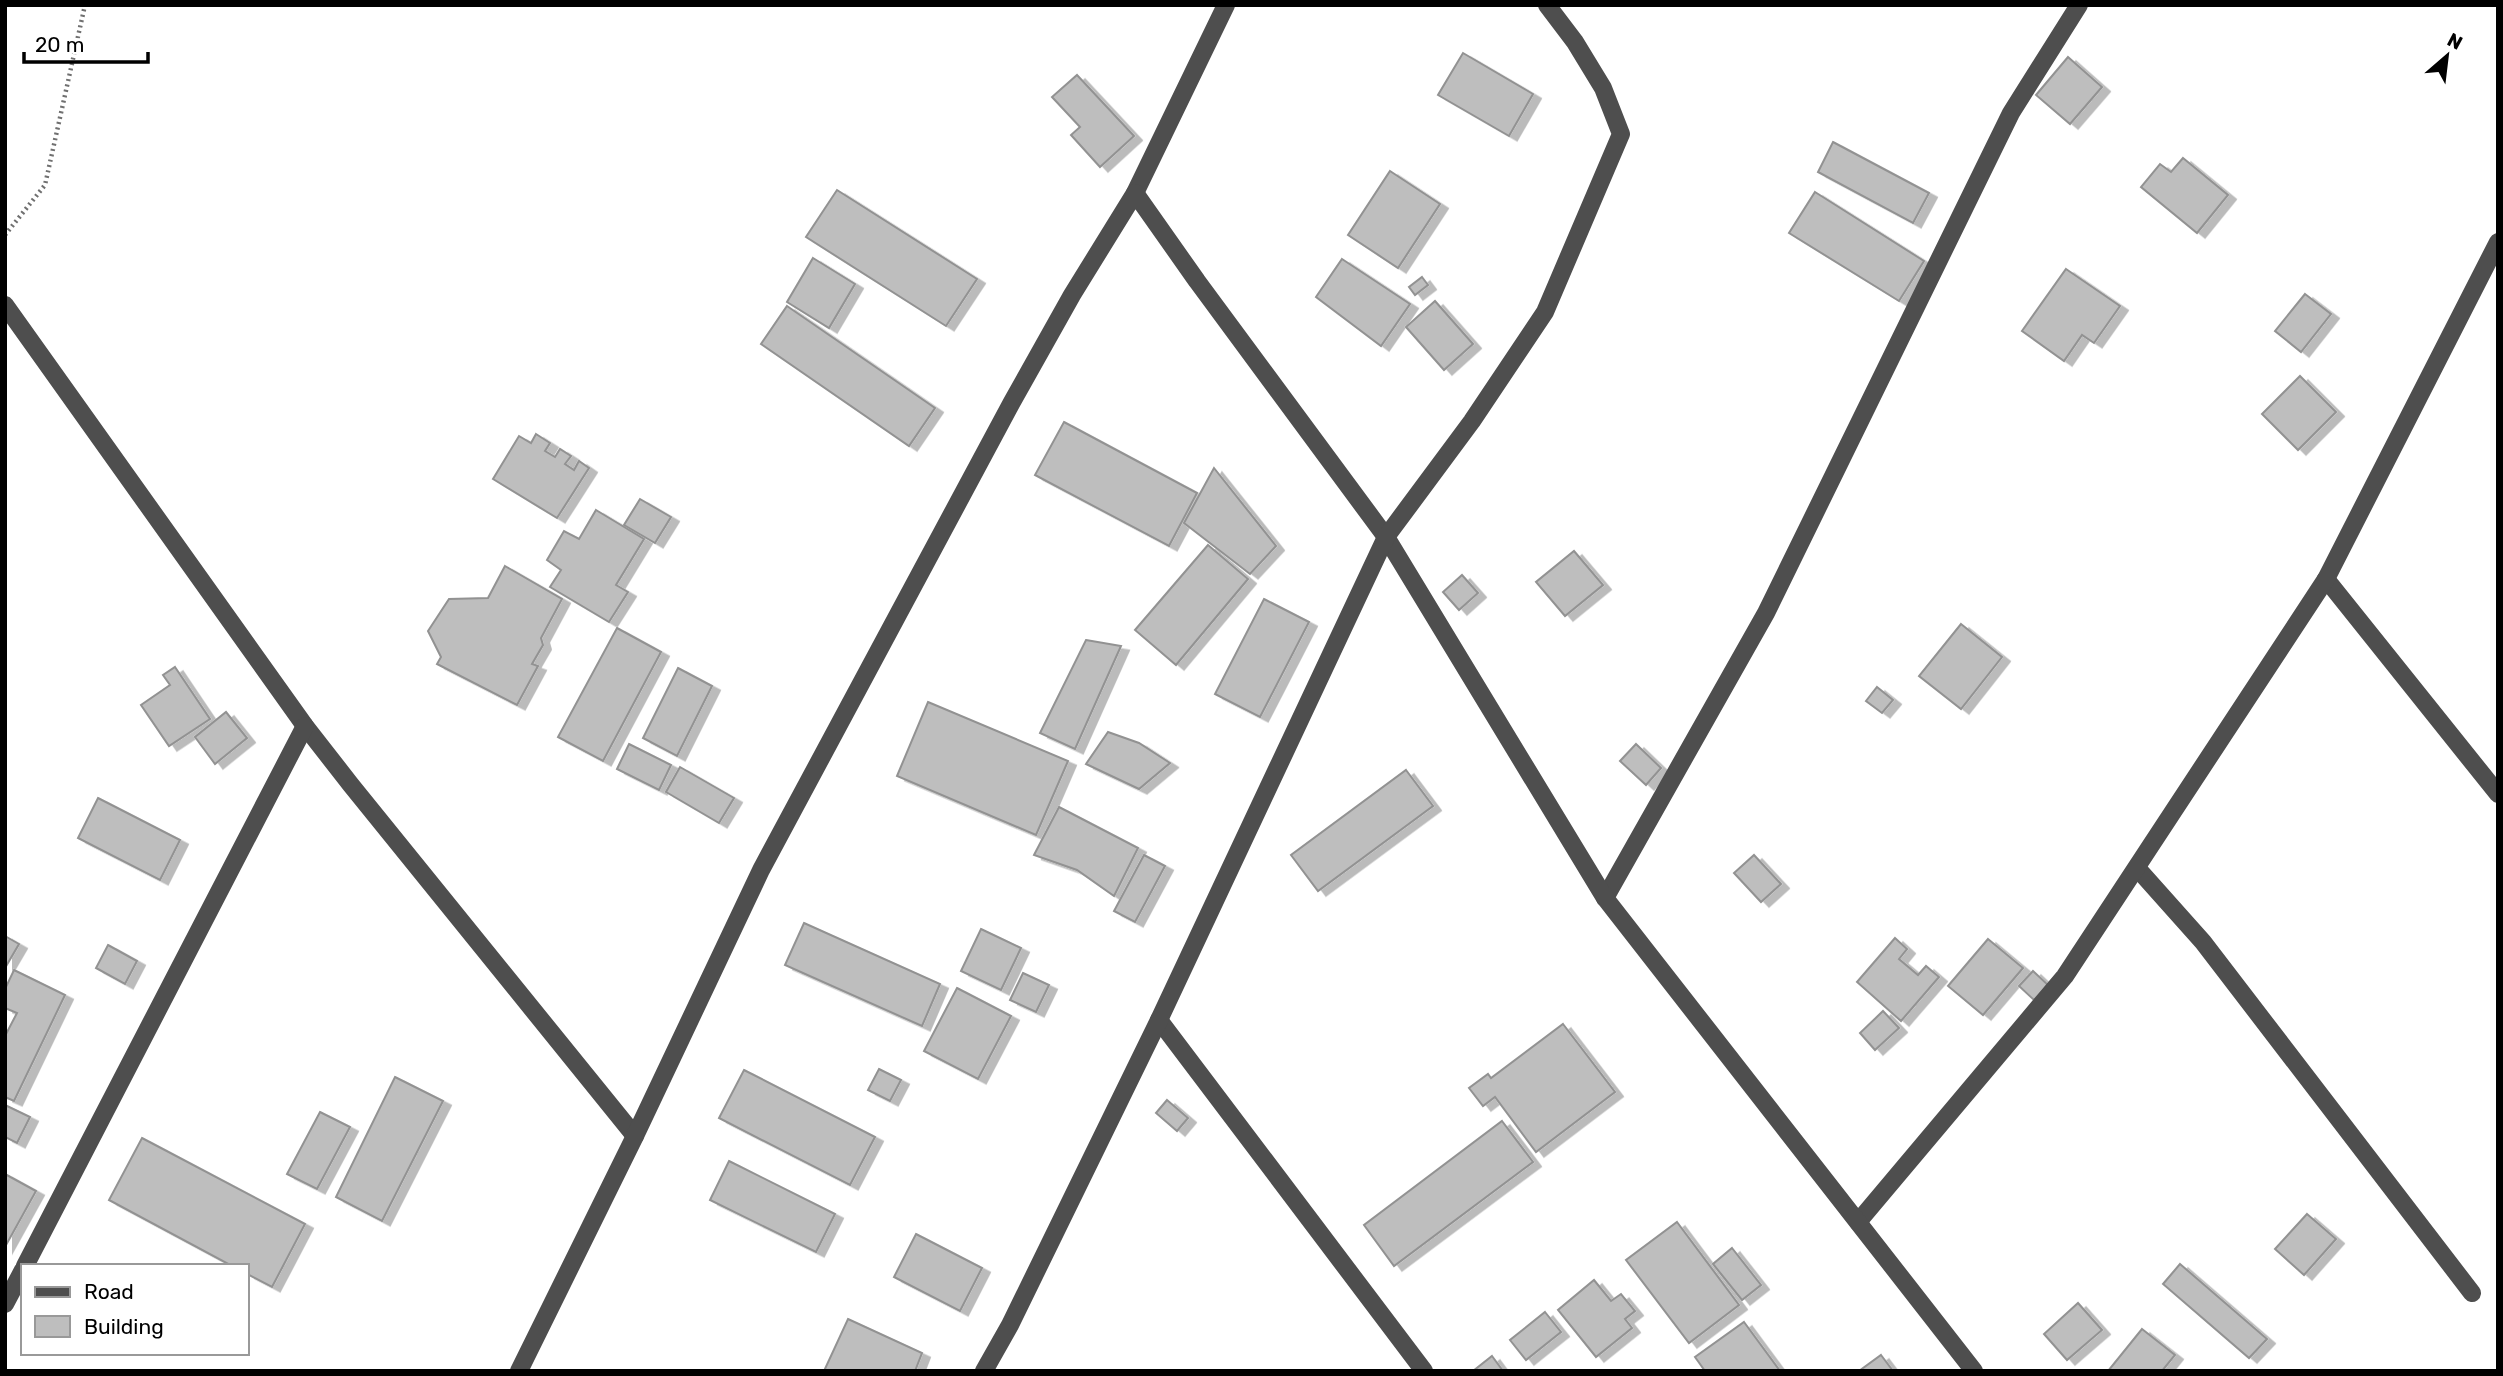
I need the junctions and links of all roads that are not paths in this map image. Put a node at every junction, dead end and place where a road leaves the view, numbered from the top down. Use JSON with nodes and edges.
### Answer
{"nodes":[{"id":1,"x":1226,"y":5,"type":"edge"},
{"id":2,"x":1547,"y":5,"type":"edge"},
{"id":3,"x":2079,"y":5,"type":"edge"},
{"id":4,"x":1135,"y":193,"type":"junction"},
{"id":5,"x":2498,"y":242,"type":"edge"},
{"id":6,"x":5,"y":305,"type":"edge"},
{"id":7,"x":1386,"y":537,"type":"junction"},
{"id":8,"x":2326,"y":579,"type":"junction"},
{"id":9,"x":305,"y":726,"type":"junction"},
{"id":10,"x":2498,"y":794,"type":"edge"},
{"id":11,"x":2137,"y":867,"type":"junction"},
{"id":12,"x":1605,"y":898,"type":"junction"},
{"id":13,"x":1159,"y":1020,"type":"junction"},
{"id":14,"x":635,"y":1136,"type":"junction"},
{"id":15,"x":1858,"y":1222,"type":"junction"},
{"id":16,"x":26,"y":1264,"type":"edge"},
{"id":17,"x":21,"y":1274,"type":"edge"},
{"id":18,"x":2472,"y":1293,"type":"dead end"},
{"id":19,"x":5,"y":1304,"type":"edge"},
{"id":20,"x":519,"y":1371,"type":"edge"},
{"id":21,"x":984,"y":1371,"type":"edge"},
{"id":22,"x":1424,"y":1371,"type":"edge"},
{"id":23,"x":1973,"y":1371,"type":"edge"}],
"edges":[{"from":1,"to":4,"type":"street"},
{"from":2,"to":7,"type":"street"},
{"from":3,"to":12,"type":"street"},
{"from":4,"to":7,"type":"street"},
{"from":4,"to":14,"type":"street"},
{"from":5,"to":8,"type":"street"},
{"from":6,"to":9,"type":"street"},
{"from":7,"to":12,"type":"street"},
{"from":7,"to":13,"type":"street"},
{"from":8,"to":10,"type":"street"},
{"from":8,"to":11,"type":"street"},
{"from":9,"to":14,"type":"street"},
{"from":9,"to":16,"type":"street"},
{"from":11,"to":15,"type":"street"},
{"from":11,"to":18,"type":"street"},
{"from":12,"to":15,"type":"street"},
{"from":13,"to":21,"type":"street"},
{"from":13,"to":22,"type":"street"},
{"from":14,"to":20,"type":"street"},
{"from":15,"to":23,"type":"street"},
{"from":17,"to":19,"type":"street"}]}
